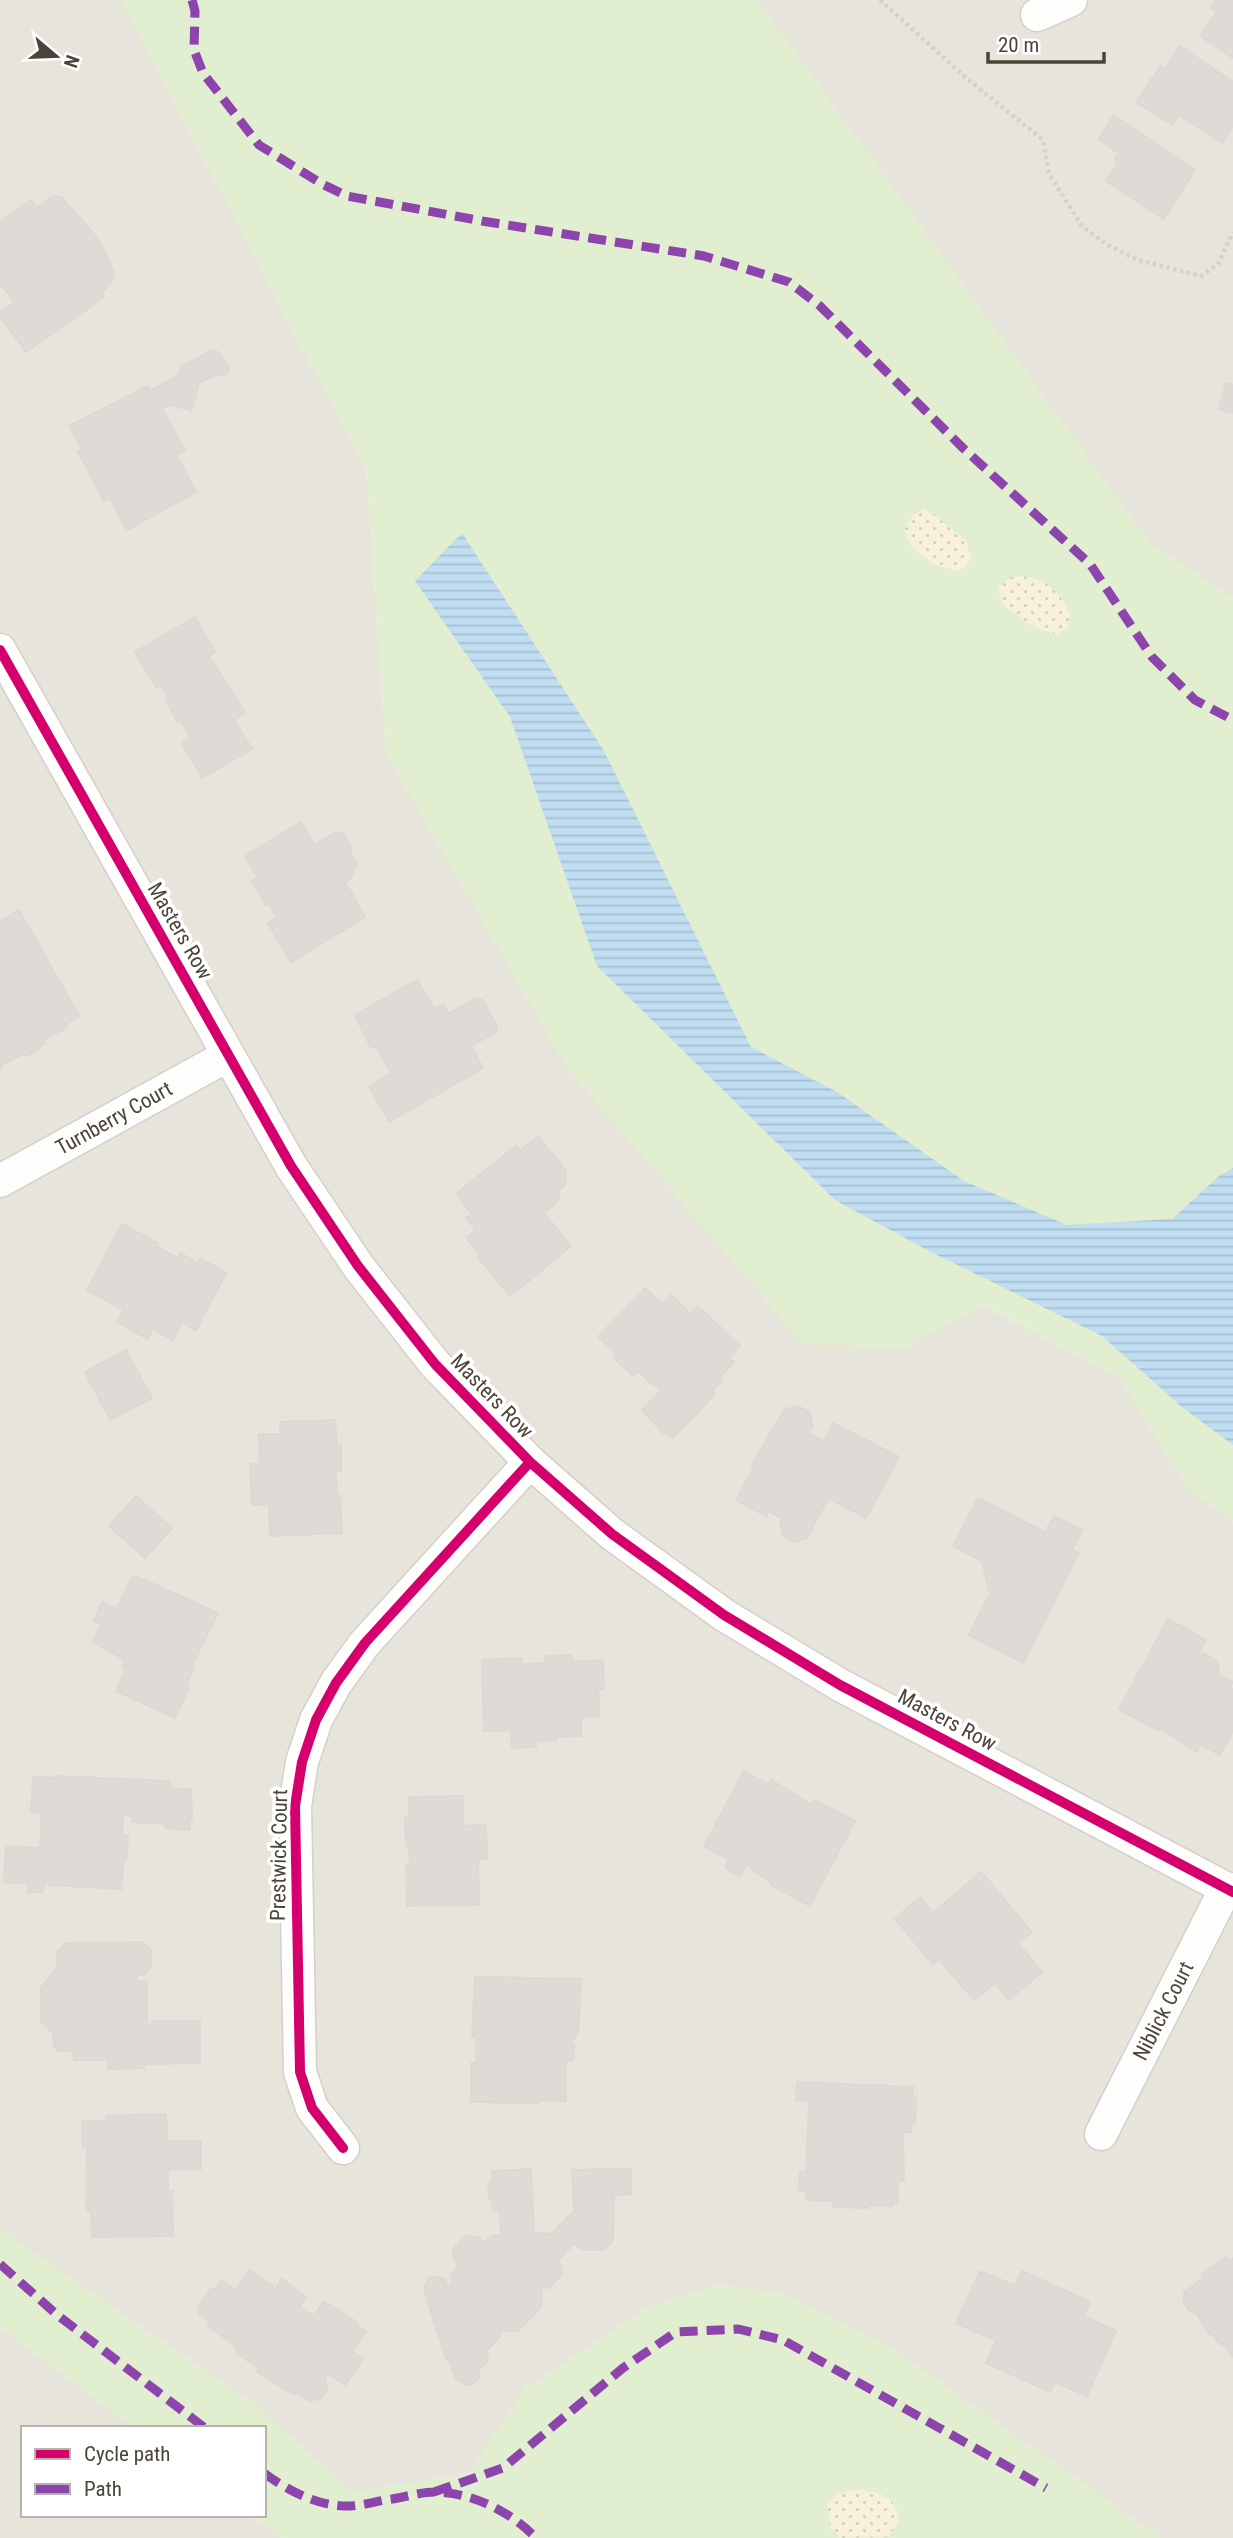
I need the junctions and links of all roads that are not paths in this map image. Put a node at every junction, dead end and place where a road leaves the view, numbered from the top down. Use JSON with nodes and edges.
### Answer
{"nodes":[{"id":1,"x":1071,"y":0,"type":"edge"},
{"id":2,"x":1037,"y":15,"type":"dead end"},
{"id":3,"x":0,"y":650,"type":"edge"},
{"id":4,"x":227,"y":1056,"type":"junction"},
{"id":5,"x":0,"y":1181,"type":"edge"},
{"id":6,"x":530,"y":1462,"type":"junction"},
{"id":7,"x":1230,"y":1890,"type":"edge"},
{"id":8,"x":1101,"y":2134,"type":"dead end"},
{"id":9,"x":343,"y":2148,"type":"dead end"}],
"edges":[{"from":1,"to":2,"type":"street"},
{"from":3,"to":4,"type":"street","name":"Masters Row"},
{"from":4,"to":5,"type":"street","name":"Turnberry Court"},
{"from":4,"to":6,"type":"street","name":"Masters Row"},
{"from":6,"to":7,"type":"street","name":"Masters Row"},
{"from":6,"to":9,"type":"street","name":"Prestwick Court"},
{"from":7,"to":8,"type":"street","name":"Niblick Court"}]}
